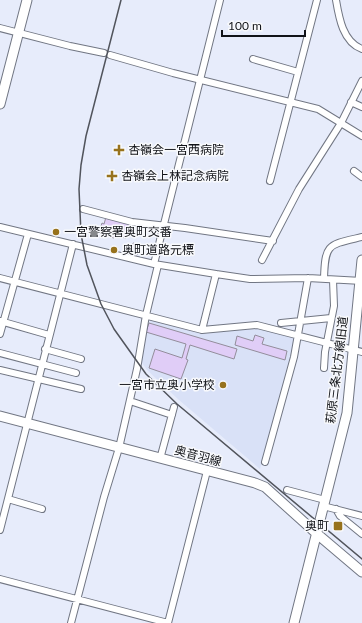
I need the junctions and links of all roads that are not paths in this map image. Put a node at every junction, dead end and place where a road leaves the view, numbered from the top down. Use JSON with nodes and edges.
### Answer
{"nodes":[{"id":1,"x":27,"y":0,"type":"edge"},
{"id":2,"x":220,"y":0,"type":"edge"},
{"id":3,"x":317,"y":0,"type":"edge"},
{"id":4,"x":332,"y":0,"type":"edge"},
{"id":5,"x":336,"y":0,"type":"edge"},
{"id":6,"x":0,"y":28,"type":"edge"},
{"id":7,"x":18,"y":33,"type":"junction"},
{"id":8,"x":362,"y":49,"type":"edge"},
{"id":9,"x":253,"y":59,"type":"dead end"},
{"id":10,"x":298,"y":72,"type":"junction"},
{"id":11,"x":200,"y":79,"type":"junction"},
{"id":12,"x":362,"y":81,"type":"edge"},
{"id":13,"x":291,"y":102,"type":"junction"},
{"id":14,"x":351,"y":102,"type":"junction"},
{"id":15,"x":0,"y":104,"type":"edge"},
{"id":16,"x":362,"y":107,"type":"edge"},
{"id":17,"x":341,"y":123,"type":"junction"},
{"id":18,"x":362,"y":136,"type":"edge"},
{"id":19,"x":354,"y":171,"type":"dead end"},
{"id":20,"x":362,"y":177,"type":"edge"},
{"id":21,"x":270,"y":181,"type":"dead end"},
{"id":22,"x":83,"y":209,"type":"dead end"},
{"id":23,"x":163,"y":226,"type":"junction"},
{"id":24,"x":0,"y":227,"type":"edge"},
{"id":25,"x":28,"y":234,"type":"junction"},
{"id":26,"x":362,"y":237,"type":"edge"},
{"id":27,"x":273,"y":241,"type":"junction"},
{"id":28,"x":73,"y":244,"type":"junction"},
{"id":29,"x":262,"y":260,"type":"dead end"},
{"id":30,"x":362,"y":260,"type":"edge"},
{"id":31,"x":156,"y":264,"type":"junction"},
{"id":32,"x":216,"y":274,"type":"junction"},
{"id":33,"x":308,"y":278,"type":"junction"},
{"id":34,"x":324,"y":279,"type":"junction"},
{"id":35,"x":1,"y":280,"type":"edge"},
{"id":36,"x":333,"y":280,"type":"junction"},
{"id":37,"x":361,"y":281,"type":"edge"},
{"id":38,"x":15,"y":282,"type":"junction"},
{"id":39,"x":60,"y":294,"type":"junction"},
{"id":40,"x":146,"y":315,"type":"junction"},
{"id":41,"x":331,"y":318,"type":"junction"},
{"id":42,"x":300,"y":320,"type":"junction"},
{"id":43,"x":2,"y":322,"type":"edge"},
{"id":44,"x":281,"y":323,"type":"dead end"},
{"id":45,"x":202,"y":330,"type":"junction"},
{"id":46,"x":0,"y":334,"type":"edge"},
{"id":47,"x":49,"y":335,"type":"junction"},
{"id":48,"x":298,"y":336,"type":"junction"},
{"id":49,"x":327,"y":343,"type":"junction"},
{"id":50,"x":45,"y":349,"type":"junction"},
{"id":51,"x":357,"y":351,"type":"edge"},
{"id":52,"x":0,"y":353,"type":"edge"},
{"id":53,"x":81,"y":358,"type":"dead end"},
{"id":54,"x":42,"y":364,"type":"junction"},
{"id":55,"x":324,"y":368,"type":"dead end"},
{"id":56,"x":0,"y":370,"type":"edge"},
{"id":57,"x":76,"y":373,"type":"dead end"},
{"id":58,"x":38,"y":378,"type":"junction"},
{"id":59,"x":81,"y":389,"type":"dead end"},
{"id":60,"x":130,"y":401,"type":"junction"},
{"id":61,"x":174,"y":408,"type":"dead end"},
{"id":62,"x":172,"y":415,"type":"junction"},
{"id":63,"x":0,"y":416,"type":"edge"},
{"id":64,"x":27,"y":423,"type":"junction"},
{"id":65,"x":119,"y":448,"type":"junction"},
{"id":66,"x":160,"y":459,"type":"junction"},
{"id":67,"x":265,"y":462,"type":"dead end"},
{"id":68,"x":207,"y":471,"type":"junction"},
{"id":69,"x":287,"y":490,"type":"dead end"},
{"id":70,"x":8,"y":499,"type":"junction"},
{"id":71,"x":324,"y":503,"type":"junction"},
{"id":72,"x":42,"y":509,"type":"dead end"},
{"id":73,"x":336,"y":509,"type":"junction"},
{"id":74,"x":362,"y":516,"type":"edge"},
{"id":75,"x":0,"y":530,"type":"edge"},
{"id":76,"x":316,"y":533,"type":"junction"},
{"id":77,"x":362,"y":534,"type":"edge"},
{"id":78,"x":362,"y":572,"type":"edge"},
{"id":79,"x":0,"y":579,"type":"edge"},
{"id":80,"x":78,"y":599,"type":"junction"},
{"id":81,"x":71,"y":623,"type":"edge"},
{"id":82,"x":168,"y":623,"type":"edge"},
{"id":83,"x":294,"y":623,"type":"edge"}],
"edges":[{"from":1,"to":7,"type":"main road"},
{"from":2,"to":11,"type":"street"},
{"from":3,"to":10,"type":"street"},
{"from":4,"to":5,"type":"street"},
{"from":5,"to":8,"type":"street"},
{"from":6,"to":7,"type":"street"},
{"from":7,"to":11,"type":"street"},
{"from":7,"to":15,"type":"main road"},
{"from":9,"to":10,"type":"street"},
{"from":10,"to":13,"type":"street"},
{"from":11,"to":13,"type":"street"},
{"from":11,"to":23,"type":"street"},
{"from":12,"to":14,"type":"street"},
{"from":13,"to":17,"type":"street"},
{"from":13,"to":21,"type":"street"},
{"from":14,"to":16,"type":"street"},
{"from":14,"to":17,"type":"street"},
{"from":17,"to":18,"type":"street"},
{"from":17,"to":27,"type":"street"},
{"from":19,"to":20,"type":"street"},
{"from":22,"to":23,"type":"street"},
{"from":23,"to":27,"type":"street"},
{"from":23,"to":31,"type":"street"},
{"from":24,"to":25,"type":"street"},
{"from":25,"to":28,"type":"street"},
{"from":25,"to":38,"type":"street"},
{"from":26,"to":34,"type":"street"},
{"from":27,"to":29,"type":"street"},
{"from":28,"to":31,"type":"street"},
{"from":28,"to":39,"type":"street"},
{"from":30,"to":37,"type":"main road","name":"萩原三条北方線旧道"},
{"from":31,"to":32,"type":"street"},
{"from":31,"to":40,"type":"street"},
{"from":32,"to":33,"type":"street"},
{"from":32,"to":45,"type":"street"},
{"from":33,"to":34,"type":"street"},
{"from":33,"to":42,"type":"street"},
{"from":34,"to":36,"type":"street"},
{"from":35,"to":38,"type":"street"},
{"from":36,"to":37,"type":"street"},
{"from":36,"to":41,"type":"street"},
{"from":37,"to":51,"type":"main road","name":"萩原三条北方線旧道"},
{"from":38,"to":39,"type":"street"},
{"from":38,"to":43,"type":"street"},
{"from":39,"to":40,"type":"street"},
{"from":39,"to":47,"type":"street"},
{"from":40,"to":45,"type":"street"},
{"from":40,"to":60,"type":"street"},
{"from":41,"to":42,"type":"street"},
{"from":41,"to":49,"type":"street"},
{"from":42,"to":44,"type":"street"},
{"from":42,"to":48,"type":"street"},
{"from":43,"to":46,"type":"street"},
{"from":43,"to":47,"type":"street"},
{"from":45,"to":48,"type":"street"},
{"from":47,"to":50,"type":"street"},
{"from":48,"to":49,"type":"street"},
{"from":48,"to":67,"type":"street"},
{"from":49,"to":51,"type":"street"},
{"from":49,"to":55,"type":"street"},
{"from":50,"to":53,"type":"street"},
{"from":50,"to":54,"type":"street"},
{"from":51,"to":71,"type":"main road","name":"萩原三条北方線旧道"},
{"from":52,"to":54,"type":"street"},
{"from":54,"to":57,"type":"street"},
{"from":54,"to":58,"type":"street"},
{"from":56,"to":58,"type":"street"},
{"from":58,"to":59,"type":"street"},
{"from":58,"to":64,"type":"street"},
{"from":60,"to":62,"type":"street"},
{"from":60,"to":65,"type":"street"},
{"from":61,"to":62,"type":"street"},
{"from":62,"to":66,"type":"street"},
{"from":63,"to":64,"type":"main road","name":"奥音羽線"},
{"from":64,"to":65,"type":"main road","name":"奥音羽線"},
{"from":64,"to":70,"type":"street"},
{"from":65,"to":66,"type":"main road","name":"奥音羽線"},
{"from":65,"to":80,"type":"street"},
{"from":66,"to":68,"type":"main road","name":"奥音羽線"},
{"from":68,"to":76,"type":"main road","name":"奥音羽線"},
{"from":68,"to":82,"type":"street"},
{"from":69,"to":71,"type":"street"},
{"from":70,"to":72,"type":"street"},
{"from":70,"to":75,"type":"street"},
{"from":71,"to":73,"type":"street"},
{"from":71,"to":76,"type":"main road","name":"萩原三条北方線旧道"},
{"from":73,"to":74,"type":"street"},
{"from":73,"to":77,"type":"street"},
{"from":76,"to":78,"type":"main road","name":"奥音羽線"},
{"from":76,"to":83,"type":"main road","name":"萩原三条北方線旧道"},
{"from":79,"to":80,"type":"street"},
{"from":80,"to":81,"type":"street"},
{"from":80,"to":82,"type":"street"}]}
